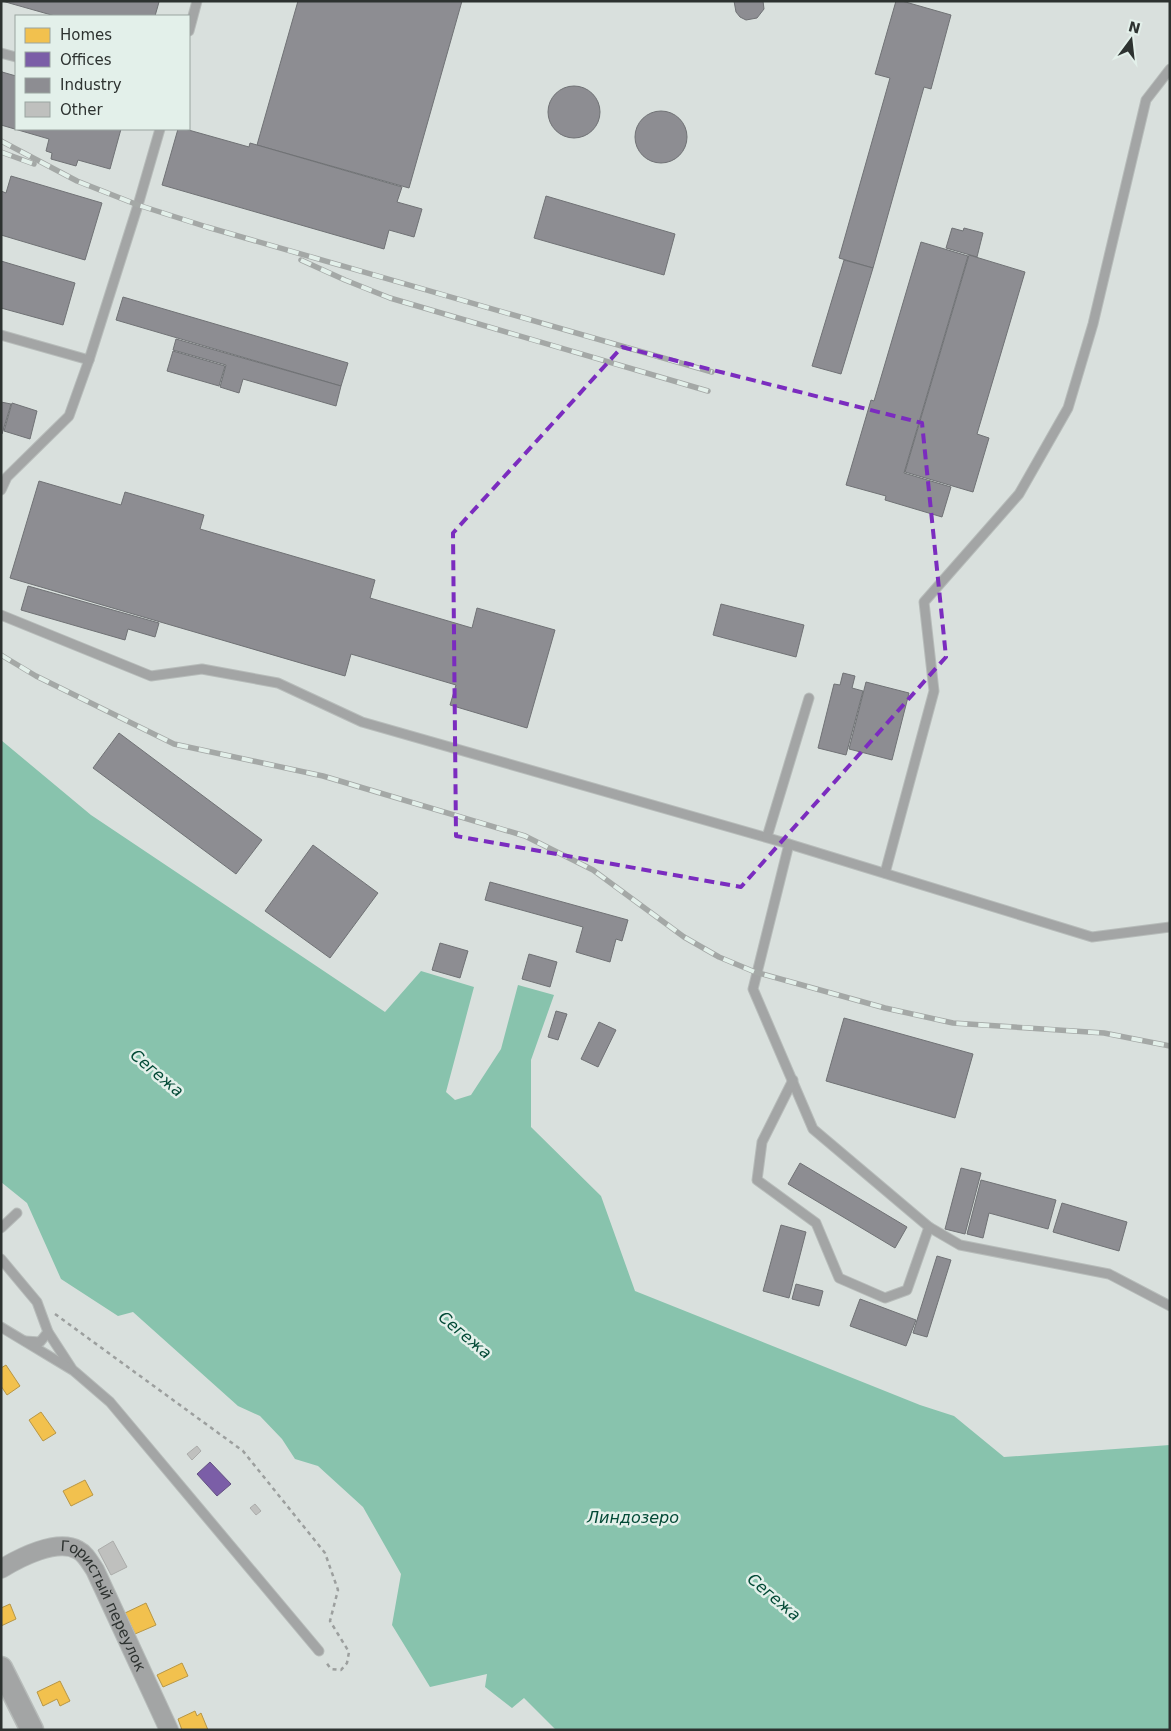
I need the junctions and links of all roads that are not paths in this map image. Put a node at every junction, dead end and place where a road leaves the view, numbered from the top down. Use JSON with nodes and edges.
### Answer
{"nodes":[{"id":1,"x":198,"y":1,"type":"edge"},
{"id":2,"x":190,"y":28,"type":"edge"},
{"id":3,"x":1,"y":53,"type":"edge"},
{"id":4,"x":15,"y":57,"type":"edge"},
{"id":5,"x":1170,"y":69,"type":"edge"},
{"id":6,"x":160,"y":130,"type":"edge"},
{"id":7,"x":1,"y":335,"type":"edge"},
{"id":8,"x":89,"y":360,"type":"junction"},
{"id":9,"x":1,"y":490,"type":"edge"},
{"id":10,"x":1,"y":615,"type":"edge"},
{"id":11,"x":809,"y":698,"type":"dead end"},
{"id":12,"x":767,"y":838,"type":"junction"},
{"id":13,"x":789,"y":844,"type":"junction"},
{"id":14,"x":885,"y":873,"type":"junction"},
{"id":15,"x":1170,"y":927,"type":"edge"},
{"id":16,"x":793,"y":1080,"type":"junction"},
{"id":17,"x":17,"y":1213,"type":"dead end"},
{"id":18,"x":929,"y":1227,"type":"junction"},
{"id":19,"x":1,"y":1228,"type":"edge"},
{"id":20,"x":1,"y":1259,"type":"edge"},
{"id":21,"x":1170,"y":1306,"type":"edge"},
{"id":22,"x":1,"y":1327,"type":"edge"},
{"id":23,"x":48,"y":1332,"type":"junction"},
{"id":24,"x":20,"y":1340,"type":"junction"},
{"id":25,"x":74,"y":1371,"type":"junction"},
{"id":26,"x":1,"y":1569,"type":"edge"},
{"id":27,"x":319,"y":1651,"type":"road end"},
{"id":28,"x":1,"y":1668,"type":"edge"},
{"id":29,"x":32,"y":1730,"type":"edge"},
{"id":30,"x":169,"y":1730,"type":"edge"}],
"edges":[{"from":1,"to":2,"type":"lane"},
{"from":3,"to":4,"type":"lane"},
{"from":5,"to":14,"type":"lane"},
{"from":6,"to":8,"type":"lane"},
{"from":7,"to":8,"type":"lane"},
{"from":8,"to":9,"type":"lane"},
{"from":10,"to":12,"type":"lane"},
{"from":11,"to":12,"type":"lane"},
{"from":12,"to":13,"type":"lane"},
{"from":13,"to":14,"type":"lane"},
{"from":13,"to":16,"type":"lane"},
{"from":14,"to":15,"type":"lane"},
{"from":16,"to":18,"type":"lane"},
{"from":16,"to":18,"type":"lane"},
{"from":17,"to":19,"type":"lane"},
{"from":18,"to":21,"type":"lane"},
{"from":20,"to":23,"type":"lane"},
{"from":22,"to":24,"type":"lane"},
{"from":23,"to":24,"type":"lane"},
{"from":23,"to":25,"type":"lane"},
{"from":24,"to":25,"type":"lane"},
{"from":25,"to":27,"type":"lane"},
{"from":26,"to":30,"type":"street","name":"Гористый переулок"},
{"from":28,"to":29,"type":"street"}]}
